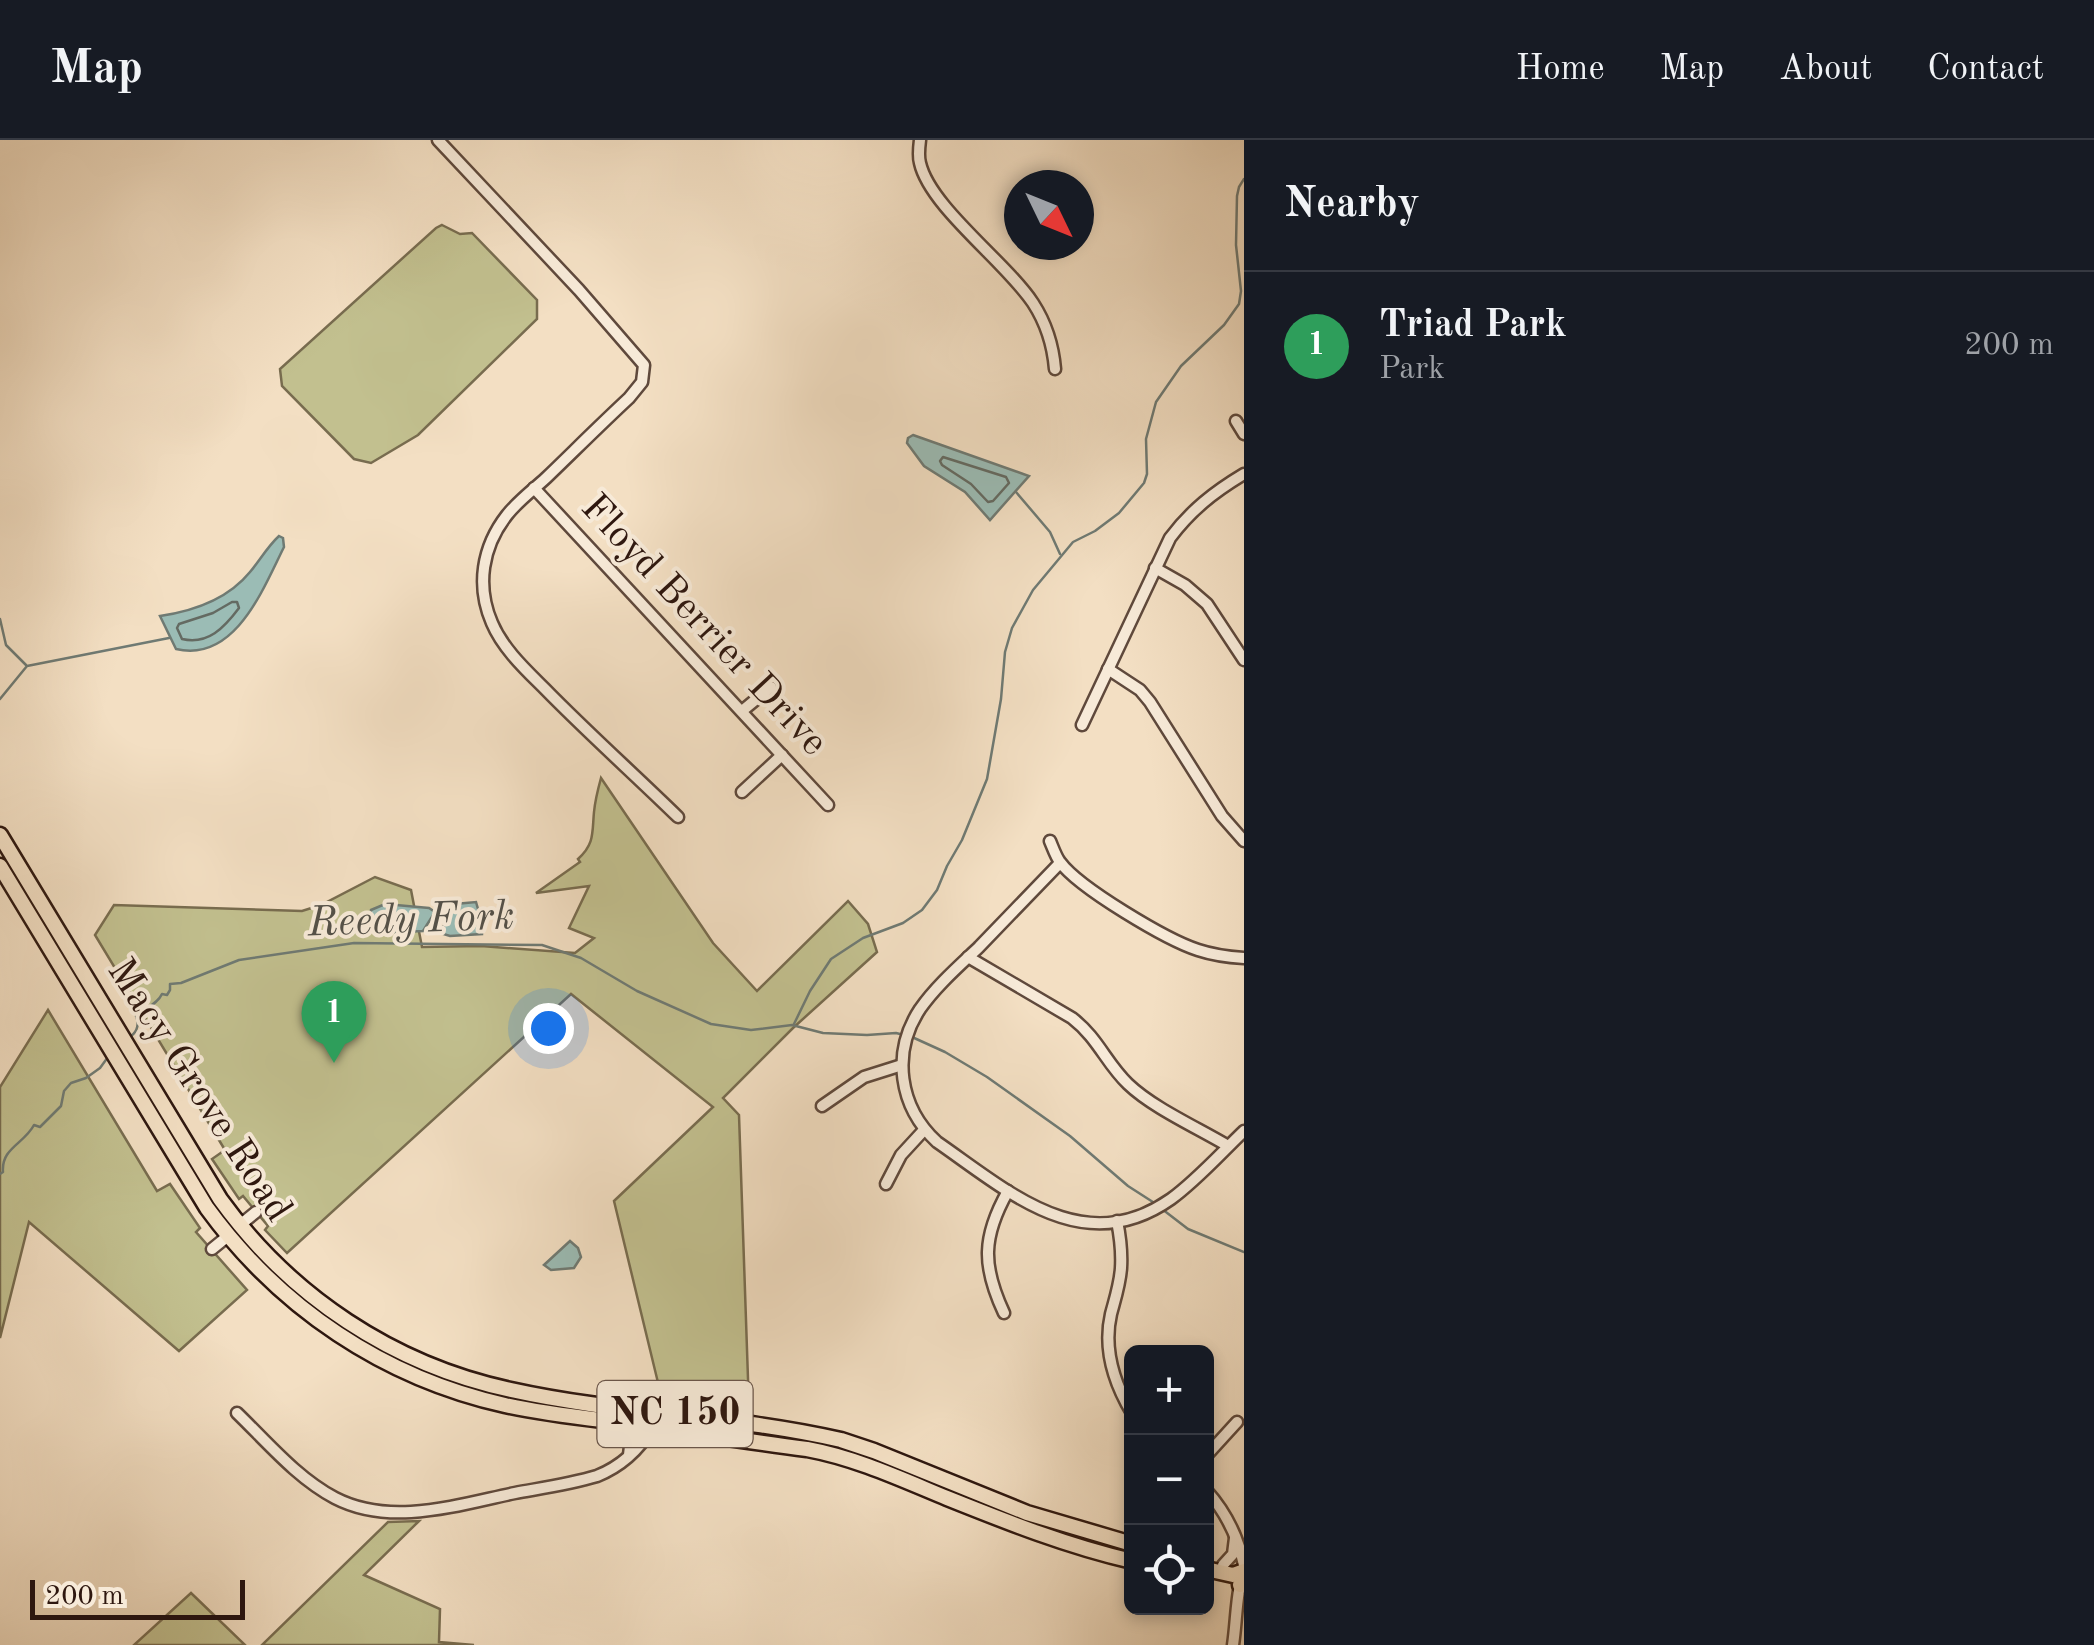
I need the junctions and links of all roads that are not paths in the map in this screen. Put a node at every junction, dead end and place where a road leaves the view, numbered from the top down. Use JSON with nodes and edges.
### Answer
{"nodes":[{"id":1,"x":438,"y":140,"type":"edge"},
{"id":2,"x":920,"y":140,"type":"edge"},
{"id":3,"x":1055,"y":369,"type":"dead end"},
{"id":4,"x":1236,"y":422,"type":"dead end"},
{"id":5,"x":1244,"y":434,"type":"edge"},
{"id":6,"x":1244,"y":474,"type":"edge"},
{"id":7,"x":534,"y":488,"type":"junction"},
{"id":8,"x":1156,"y":568,"type":"junction"},
{"id":9,"x":1244,"y":660,"type":"edge"},
{"id":10,"x":1108,"y":669,"type":"junction"},
{"id":11,"x":771,"y":687,"type":"dead end"},
{"id":12,"x":742,"y":711,"type":"junction"},
{"id":13,"x":1082,"y":725,"type":"dead end"},
{"id":14,"x":782,"y":754,"type":"junction"},
{"id":15,"x":742,"y":792,"type":"dead end"},
{"id":16,"x":828,"y":806,"type":"dead end"},
{"id":17,"x":678,"y":817,"type":"dead end"},
{"id":18,"x":0,"y":836,"type":"edge"},
{"id":19,"x":1050,"y":841,"type":"dead end"},
{"id":20,"x":1244,"y":841,"type":"edge"},
{"id":21,"x":1060,"y":863,"type":"junction"},
{"id":22,"x":0,"y":866,"type":"edge"},
{"id":23,"x":968,"y":957,"type":"junction"},
{"id":24,"x":1244,"y":958,"type":"edge"},
{"id":25,"x":104,"y":1024,"type":"junction"},
{"id":26,"x":902,"y":1065,"type":"junction"},
{"id":27,"x":822,"y":1106,"type":"dead end"},
{"id":28,"x":924,"y":1130,"type":"junction"},
{"id":29,"x":1244,"y":1131,"type":"edge"},
{"id":30,"x":1228,"y":1146,"type":"junction"},
{"id":31,"x":886,"y":1184,"type":"dead end"},
{"id":32,"x":1008,"y":1191,"type":"junction"},
{"id":33,"x":256,"y":1212,"type":"dead end"},
{"id":34,"x":1117,"y":1220,"type":"junction"},
{"id":35,"x":234,"y":1230,"type":"junction"},
{"id":36,"x":212,"y":1248,"type":"dead end"},
{"id":37,"x":1004,"y":1313,"type":"dead end"},
{"id":38,"x":1124,"y":1397,"type":"edge"},
{"id":39,"x":530,"y":1410,"type":"junction"},
{"id":40,"x":643,"y":1410,"type":"junction"},
{"id":41,"x":237,"y":1413,"type":"dead end"},
{"id":42,"x":1238,"y":1422,"type":"dead end"},
{"id":43,"x":621,"y":1423,"type":"junction"},
{"id":44,"x":653,"y":1427,"type":"junction"},
{"id":45,"x":1214,"y":1448,"type":"edge"},
{"id":46,"x":629,"y":1456,"type":"junction"},
{"id":47,"x":887,"y":1473,"type":"junction"},
{"id":48,"x":984,"y":1496,"type":"junction"},
{"id":49,"x":1214,"y":1500,"type":"edge"},
{"id":50,"x":1235,"y":1537,"type":"junction"},
{"id":51,"x":1124,"y":1553,"type":"edge"},
{"id":52,"x":1124,"y":1555,"type":"edge"},
{"id":53,"x":1214,"y":1563,"type":"edge"},
{"id":54,"x":1223,"y":1565,"type":"junction"},
{"id":55,"x":1214,"y":1571,"type":"edge"},
{"id":56,"x":1243,"y":1576,"type":"edge"},
{"id":57,"x":1214,"y":1578,"type":"edge"},
{"id":58,"x":1244,"y":1600,"type":"edge"},
{"id":59,"x":1238,"y":1612,"type":"junction"},
{"id":60,"x":1233,"y":1645,"type":"edge"}],
"edges":[{"from":1,"to":7,"type":"street"},
{"from":2,"to":3,"type":"street"},
{"from":4,"to":5,"type":"street"},
{"from":6,"to":8,"type":"street"},
{"from":7,"to":12,"type":"street","name":"Floyd Berrier Drive"},
{"from":7,"to":17,"type":"street"},
{"from":8,"to":9,"type":"street"},
{"from":8,"to":10,"type":"street"},
{"from":10,"to":13,"type":"street"},
{"from":10,"to":20,"type":"street"},
{"from":11,"to":12,"type":"street"},
{"from":12,"to":14,"type":"street","name":"Floyd Berrier Drive"},
{"from":14,"to":15,"type":"street"},
{"from":14,"to":16,"type":"street","name":"Floyd Berrier Drive"},
{"from":18,"to":25,"type":"main road","name":"Macy Grove Road","number":"NC 150"},
{"from":19,"to":21,"type":"street"},
{"from":21,"to":23,"type":"street"},
{"from":21,"to":24,"type":"street"},
{"from":22,"to":25,"type":"main road","name":"Macy Grove Road","number":"NC 150"},
{"from":23,"to":26,"type":"street"},
{"from":23,"to":30,"type":"street"},
{"from":25,"to":35,"type":"main road","name":"Macy Grove Road","number":"NC 150"},
{"from":25,"to":35,"type":"main road","name":"Macy Grove Road","number":"NC 150"},
{"from":26,"to":27,"type":"street"},
{"from":26,"to":28,"type":"street"},
{"from":28,"to":31,"type":"street"},
{"from":28,"to":32,"type":"street"},
{"from":29,"to":30,"type":"street"},
{"from":30,"to":34,"type":"street"},
{"from":32,"to":34,"type":"street"},
{"from":32,"to":37,"type":"street"},
{"from":33,"to":35,"type":"street"},
{"from":34,"to":38,"type":"street"},
{"from":35,"to":36,"type":"street"},
{"from":35,"to":39,"type":"main road","name":"Macy Grove Road","number":"NC 150"},
{"from":35,"to":40,"type":"main road","name":"Macy Grove Road","number":"NC 150"},
{"from":39,"to":40,"type":"main road"},
{"from":39,"to":43,"type":"main road","name":"Macy Grove Road","number":"NC 150"},
{"from":40,"to":48,"type":"main road","name":"Macy Grove Road","number":"NC 150"},
{"from":41,"to":46,"type":"street"},
{"from":42,"to":45,"type":"street"},
{"from":43,"to":44,"type":"main road","name":"Macy Grove Road","number":"NC 150"},
{"from":43,"to":46,"type":"street"},
{"from":44,"to":46,"type":"street"},
{"from":44,"to":47,"type":"main road","name":"Macy Grove Road","number":"NC 150"},
{"from":47,"to":48,"type":"main road"},
{"from":47,"to":52,"type":"main road","name":"Macy Grove Road","number":"NC 150"},
{"from":48,"to":51,"type":"main road","name":"Macy Grove Road","number":"NC 150"},
{"from":49,"to":50,"type":"street"},
{"from":50,"to":54,"type":"street"},
{"from":50,"to":56,"type":"street"},
{"from":53,"to":54,"type":"main road"},
{"from":54,"to":56,"type":"main road"},
{"from":55,"to":56,"type":"main road"},
{"from":56,"to":57,"type":"main road"},
{"from":56,"to":59,"type":"street"},
{"from":58,"to":59,"type":"street"},
{"from":59,"to":60,"type":"street"}]}
